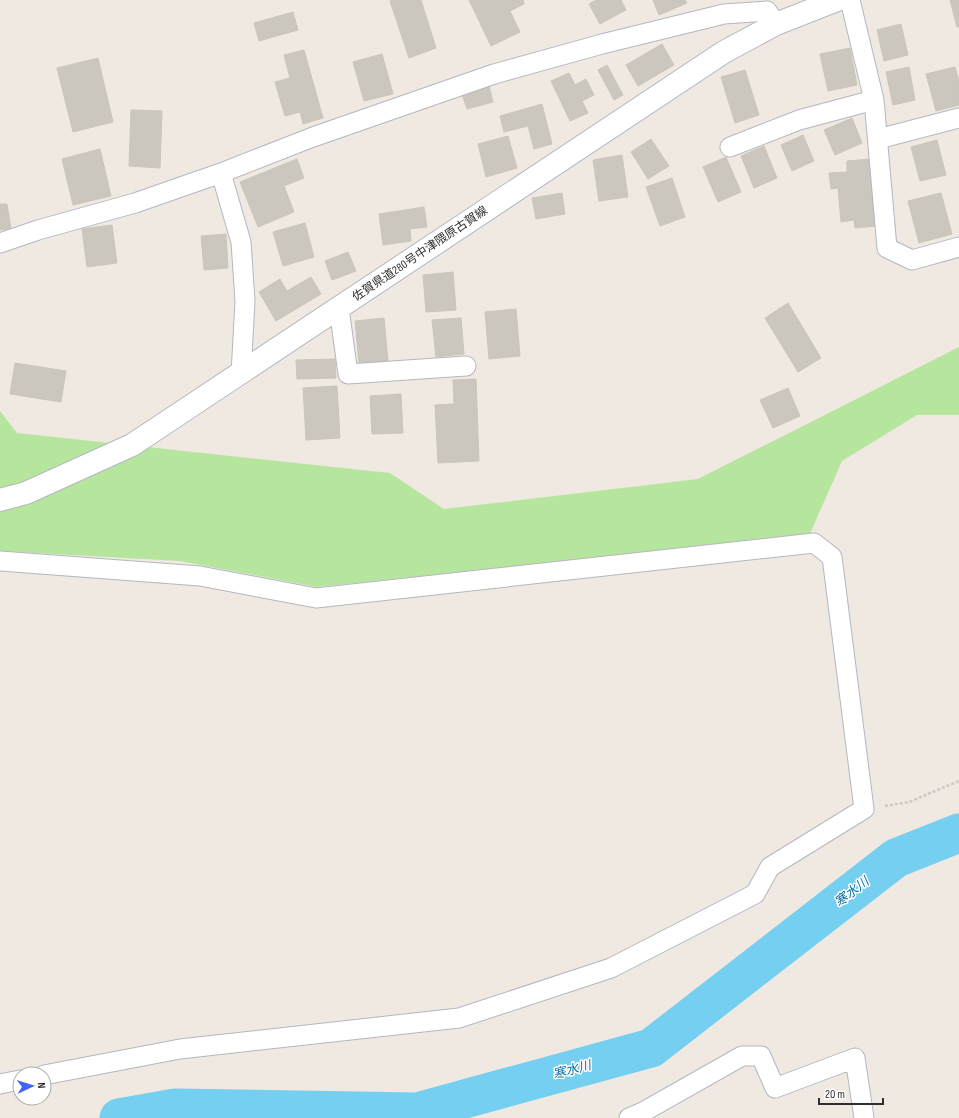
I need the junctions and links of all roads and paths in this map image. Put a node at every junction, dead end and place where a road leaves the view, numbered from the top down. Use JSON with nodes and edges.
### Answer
{"nodes":[{"id":1,"x":837,"y":0,"type":"edge"},
{"id":2,"x":850,"y":0,"type":"edge"},
{"id":3,"x":776,"y":24,"type":"junction"},
{"id":4,"x":874,"y":100,"type":"junction"},
{"id":5,"x":959,"y":118,"type":"edge"},
{"id":6,"x":878,"y":139,"type":"junction"},
{"id":7,"x":730,"y":147,"type":"dead end"},
{"id":8,"x":221,"y":173,"type":"junction"},
{"id":9,"x":0,"y":243,"type":"edge"},
{"id":10,"x":959,"y":247,"type":"edge"},
{"id":11,"x":339,"y":308,"type":"junction"},
{"id":12,"x":466,"y":366,"type":"dead end"},
{"id":13,"x":241,"y":374,"type":"junction"},
{"id":14,"x":0,"y":500,"type":"edge"},
{"id":15,"x":0,"y":562,"type":"edge"},
{"id":16,"x":959,"y":782,"type":"edge"},
{"id":17,"x":864,"y":809,"type":"junction"},
{"id":18,"x":52,"y":1073,"type":"edge"},
{"id":19,"x":12,"y":1082,"type":"edge"},
{"id":20,"x":0,"y":1084,"type":"edge"},
{"id":21,"x":629,"y":1118,"type":"edge"},
{"id":22,"x":864,"y":1118,"type":"edge"}],
"edges":[{"from":1,"to":3,"type":"main road","name":"佐賀県道280号中津隈原古賀線"},
{"from":2,"to":4,"type":"street"},
{"from":3,"to":8,"type":"street"},
{"from":3,"to":11,"type":"main road","name":"佐賀県道280号中津隈原古賀線"},
{"from":4,"to":6,"type":"street"},
{"from":4,"to":7,"type":"street"},
{"from":5,"to":6,"type":"street"},
{"from":6,"to":10,"type":"street"},
{"from":8,"to":9,"type":"street"},
{"from":8,"to":13,"type":"street"},
{"from":11,"to":12,"type":"street"},
{"from":11,"to":13,"type":"main road","name":"佐賀県道280号中津隈原古賀線"},
{"from":13,"to":14,"type":"main road","name":"佐賀県道280号中津隈原古賀線"},
{"from":15,"to":17,"type":"street"},
{"from":16,"to":17,"type":"path"},
{"from":17,"to":18,"type":"street"},
{"from":19,"to":20,"type":"street"},
{"from":21,"to":22,"type":"street"}]}
